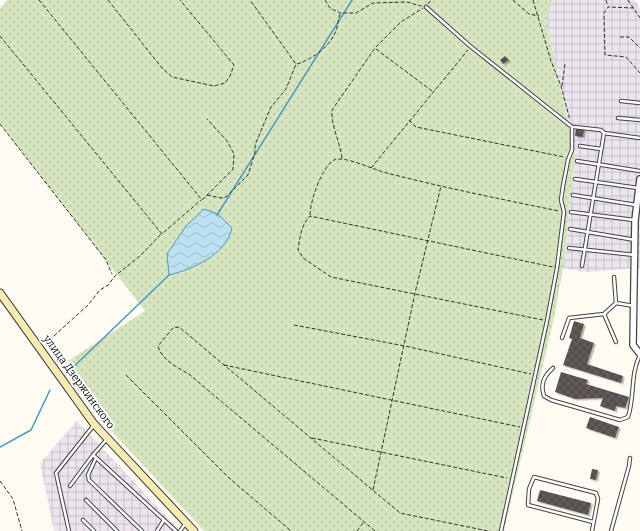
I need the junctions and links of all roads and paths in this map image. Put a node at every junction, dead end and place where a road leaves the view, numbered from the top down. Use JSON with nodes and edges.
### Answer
{"nodes":[{"id":1,"x":39,"y":0,"type":"edge"},
{"id":2,"x":108,"y":0,"type":"edge"},
{"id":3,"x":180,"y":0,"type":"edge"},
{"id":4,"x":250,"y":0,"type":"edge"},
{"id":5,"x":326,"y":0,"type":"edge"},
{"id":6,"x":373,"y":0,"type":"edge"},
{"id":7,"x":408,"y":0,"type":"edge"},
{"id":8,"x":431,"y":0,"type":"edge"},
{"id":9,"x":513,"y":0,"type":"edge"},
{"id":10,"x":533,"y":0,"type":"edge"},
{"id":11,"x":606,"y":0,"type":"edge"},
{"id":12,"x":628,"y":0,"type":"edge"},
{"id":13,"x":407,"y":2,"type":"junction"},
{"id":14,"x":373,"y":3,"type":"junction"},
{"id":15,"x":426,"y":6,"type":"junction"},
{"id":16,"x":608,"y":7,"type":"junction"},
{"id":17,"x":634,"y":8,"type":"junction"},
{"id":18,"x":340,"y":13,"type":"junction"},
{"id":19,"x":539,"y":16,"type":"junction"},
{"id":20,"x":640,"y":18,"type":"edge"},
{"id":21,"x":0,"y":36,"type":"edge"},
{"id":22,"x":620,"y":37,"type":"dead end"},
{"id":23,"x":470,"y":46,"type":"junction"},
{"id":24,"x":375,"y":48,"type":"junction"},
{"id":25,"x":640,"y":48,"type":"edge"},
{"id":26,"x":296,"y":64,"type":"junction"},
{"id":27,"x":565,"y":64,"type":"dead end"},
{"id":28,"x":640,"y":73,"type":"edge"},
{"id":29,"x":561,"y":86,"type":"junction"},
{"id":30,"x":432,"y":91,"type":"junction"},
{"id":31,"x":622,"y":101,"type":"dead end"},
{"id":32,"x":640,"y":103,"type":"edge"},
{"id":33,"x":618,"y":118,"type":"dead end"},
{"id":34,"x":207,"y":119,"type":"dead end"},
{"id":35,"x":409,"y":120,"type":"junction"},
{"id":36,"x":640,"y":120,"type":"edge"},
{"id":37,"x":0,"y":124,"type":"edge"},
{"id":38,"x":573,"y":127,"type":"junction"},
{"id":39,"x":604,"y":134,"type":"junction"},
{"id":40,"x":640,"y":138,"type":"edge"},
{"id":41,"x":580,"y":146,"type":"dead end"},
{"id":42,"x":601,"y":149,"type":"junction"},
{"id":43,"x":342,"y":158,"type":"junction"},
{"id":44,"x":568,"y":160,"type":"junction"},
{"id":45,"x":577,"y":161,"type":"dead end"},
{"id":46,"x":599,"y":165,"type":"junction"},
{"id":47,"x":370,"y":168,"type":"junction"},
{"id":48,"x":640,"y":171,"type":"edge"},
{"id":49,"x":575,"y":179,"type":"dead end"},
{"id":50,"x":640,"y":179,"type":"edge"},
{"id":51,"x":596,"y":182,"type":"junction"},
{"id":52,"x":441,"y":186,"type":"junction"},
{"id":53,"x":639,"y":188,"type":"junction"},
{"id":54,"x":207,"y":195,"type":"junction"},
{"id":55,"x":572,"y":195,"type":"dead end"},
{"id":56,"x":593,"y":198,"type":"junction"},
{"id":57,"x":202,"y":200,"type":"junction"},
{"id":58,"x":637,"y":205,"type":"junction"},
{"id":59,"x":564,"y":212,"type":"junction"},
{"id":60,"x":571,"y":212,"type":"dead end"},
{"id":61,"x":590,"y":215,"type":"junction"},
{"id":62,"x":310,"y":216,"type":"junction"},
{"id":63,"x":635,"y":220,"type":"junction"},
{"id":64,"x":570,"y":229,"type":"dead end"},
{"id":65,"x":587,"y":232,"type":"junction"},
{"id":66,"x":162,"y":234,"type":"junction"},
{"id":67,"x":428,"y":240,"type":"junction"},
{"id":68,"x":635,"y":240,"type":"junction"},
{"id":69,"x":569,"y":248,"type":"dead end"},
{"id":70,"x":585,"y":249,"type":"junction"},
{"id":71,"x":635,"y":255,"type":"junction"},
{"id":72,"x":582,"y":266,"type":"dead end"},
{"id":73,"x":557,"y":268,"type":"junction"},
{"id":74,"x":112,"y":274,"type":"dead end"},
{"id":75,"x":614,"y":277,"type":"dead end"},
{"id":76,"x":0,"y":293,"type":"edge"},
{"id":77,"x":415,"y":293,"type":"junction"},
{"id":78,"x":616,"y":303,"type":"junction"},
{"id":79,"x":635,"y":306,"type":"junction"},
{"id":80,"x":604,"y":314,"type":"junction"},
{"id":81,"x":547,"y":321,"type":"junction"},
{"id":82,"x":294,"y":325,"type":"dead end"},
{"id":83,"x":562,"y":338,"type":"dead end"},
{"id":84,"x":616,"y":342,"type":"dead end"},
{"id":85,"x":405,"y":346,"type":"junction"},
{"id":86,"x":41,"y":348,"type":"junction"},
{"id":87,"x":640,"y":354,"type":"edge"},
{"id":88,"x":223,"y":365,"type":"junction"},
{"id":89,"x":553,"y":368,"type":"dead end"},
{"id":90,"x":126,"y":375,"type":"dead end"},
{"id":91,"x":535,"y":375,"type":"junction"},
{"id":92,"x":393,"y":400,"type":"junction"},
{"id":93,"x":94,"y":424,"type":"junction"},
{"id":94,"x":522,"y":428,"type":"junction"},
{"id":95,"x":311,"y":438,"type":"junction"},
{"id":96,"x":107,"y":439,"type":"junction"},
{"id":97,"x":383,"y":453,"type":"junction"},
{"id":98,"x":93,"y":455,"type":"junction"},
{"id":99,"x":96,"y":458,"type":"junction"},
{"id":100,"x":630,"y":458,"type":"dead end"},
{"id":101,"x":512,"y":479,"type":"junction"},
{"id":102,"x":0,"y":481,"type":"edge"},
{"id":103,"x":70,"y":486,"type":"dead end"},
{"id":104,"x":373,"y":490,"type":"junction"},
{"id":105,"x":86,"y":500,"type":"dead end"},
{"id":106,"x":84,"y":520,"type":"dead end"},
{"id":107,"x":164,"y":520,"type":"junction"},
{"id":108,"x":593,"y":522,"type":"junction"},
{"id":109,"x":186,"y":523,"type":"junction"},
{"id":110,"x":364,"y":523,"type":"junction"},
{"id":111,"x":22,"y":531,"type":"edge"},
{"id":112,"x":69,"y":531,"type":"edge"},
{"id":113,"x":94,"y":531,"type":"edge"},
{"id":114,"x":117,"y":531,"type":"edge"},
{"id":115,"x":142,"y":531,"type":"edge"},
{"id":116,"x":157,"y":531,"type":"edge"},
{"id":117,"x":176,"y":531,"type":"edge"},
{"id":118,"x":180,"y":531,"type":"edge"},
{"id":119,"x":194,"y":531,"type":"edge"},
{"id":120,"x":291,"y":531,"type":"edge"},
{"id":121,"x":357,"y":531,"type":"edge"},
{"id":122,"x":374,"y":531,"type":"edge"},
{"id":123,"x":488,"y":531,"type":"edge"},
{"id":124,"x":501,"y":531,"type":"edge"},
{"id":125,"x":592,"y":531,"type":"edge"},
{"id":126,"x":611,"y":531,"type":"edge"}],
"edges":[{"from":1,"to":57,"type":"path"},
{"from":2,"to":3,"type":"path"},
{"from":4,"to":26,"type":"path"},
{"from":5,"to":18,"type":"path"},
{"from":6,"to":14,"type":"path"},
{"from":7,"to":13,"type":"path"},
{"from":8,"to":15,"type":"path"},
{"from":9,"to":19,"type":"path"},
{"from":10,"to":19,"type":"path"},
{"from":11,"to":16,"type":"path"},
{"from":12,"to":17,"type":"path"},
{"from":13,"to":14,"type":"path"},
{"from":13,"to":15,"type":"path"},
{"from":14,"to":18,"type":"path"},
{"from":15,"to":23,"type":"lane"},
{"from":15,"to":24,"type":"path"},
{"from":16,"to":17,"type":"path"},
{"from":16,"to":28,"type":"path"},
{"from":17,"to":20,"type":"path"},
{"from":18,"to":26,"type":"path"},
{"from":19,"to":29,"type":"path"},
{"from":21,"to":66,"type":"path"},
{"from":22,"to":25,"type":"path"},
{"from":23,"to":30,"type":"path"},
{"from":23,"to":38,"type":"lane"},
{"from":24,"to":30,"type":"path"},
{"from":24,"to":43,"type":"path"},
{"from":26,"to":54,"type":"path"},
{"from":27,"to":29,"type":"path"},
{"from":29,"to":38,"type":"path"},
{"from":30,"to":35,"type":"path"},
{"from":31,"to":32,"type":"lane"},
{"from":33,"to":36,"type":"lane"},
{"from":34,"to":54,"type":"path"},
{"from":35,"to":44,"type":"path"},
{"from":35,"to":47,"type":"path"},
{"from":37,"to":74,"type":"path"},
{"from":38,"to":39,"type":"lane"},
{"from":38,"to":44,"type":"lane"},
{"from":39,"to":40,"type":"lane"},
{"from":39,"to":42,"type":"lane"},
{"from":41,"to":42,"type":"lane"},
{"from":42,"to":46,"type":"lane"},
{"from":43,"to":47,"type":"path"},
{"from":43,"to":62,"type":"path"},
{"from":44,"to":59,"type":"lane"},
{"from":45,"to":46,"type":"lane"},
{"from":46,"to":48,"type":"lane"},
{"from":46,"to":51,"type":"lane"},
{"from":47,"to":52,"type":"path"},
{"from":49,"to":51,"type":"lane"},
{"from":50,"to":53,"type":"street"},
{"from":51,"to":53,"type":"lane"},
{"from":51,"to":56,"type":"lane"},
{"from":52,"to":59,"type":"path"},
{"from":52,"to":67,"type":"path"},
{"from":53,"to":58,"type":"street"},
{"from":54,"to":57,"type":"path"},
{"from":55,"to":56,"type":"lane"},
{"from":56,"to":58,"type":"lane"},
{"from":56,"to":61,"type":"lane"},
{"from":57,"to":66,"type":"path"},
{"from":58,"to":63,"type":"street"},
{"from":59,"to":73,"type":"lane"},
{"from":60,"to":61,"type":"lane"},
{"from":61,"to":63,"type":"lane"},
{"from":61,"to":65,"type":"lane"},
{"from":62,"to":67,"type":"path"},
{"from":62,"to":77,"type":"path"},
{"from":63,"to":68,"type":"street"},
{"from":64,"to":65,"type":"lane"},
{"from":65,"to":68,"type":"lane"},
{"from":65,"to":70,"type":"lane"},
{"from":66,"to":86,"type":"path"},
{"from":67,"to":73,"type":"path"},
{"from":67,"to":77,"type":"path"},
{"from":68,"to":71,"type":"street"},
{"from":69,"to":70,"type":"lane"},
{"from":70,"to":71,"type":"lane"},
{"from":70,"to":72,"type":"lane"},
{"from":71,"to":79,"type":"street"},
{"from":73,"to":81,"type":"lane"},
{"from":75,"to":78,"type":"lane"},
{"from":76,"to":86,"type":"street","name":"улица Дзержинского"},
{"from":77,"to":81,"type":"path"},
{"from":77,"to":85,"type":"path"},
{"from":78,"to":79,"type":"lane"},
{"from":78,"to":80,"type":"lane"},
{"from":79,"to":87,"type":"street"},
{"from":80,"to":83,"type":"lane"},
{"from":80,"to":84,"type":"lane"},
{"from":81,"to":91,"type":"lane"},
{"from":82,"to":85,"type":"path"},
{"from":85,"to":91,"type":"path"},
{"from":85,"to":92,"type":"path"},
{"from":86,"to":93,"type":"street","name":"улица Дзержинского"},
{"from":87,"to":89,"type":"lane"},
{"from":88,"to":92,"type":"path"},
{"from":88,"to":95,"type":"path"},
{"from":88,"to":110,"type":"path"},
{"from":90,"to":120,"type":"path"},
{"from":91,"to":94,"type":"lane"},
{"from":92,"to":94,"type":"path"},
{"from":92,"to":97,"type":"path"},
{"from":93,"to":96,"type":"street","name":"улица Дзержинского"},
{"from":93,"to":112,"type":"lane"},
{"from":94,"to":101,"type":"lane"},
{"from":95,"to":97,"type":"path"},
{"from":95,"to":104,"type":"path"},
{"from":96,"to":98,"type":"lane"},
{"from":96,"to":109,"type":"street","name":"улица Дзержинского"},
{"from":97,"to":101,"type":"path"},
{"from":97,"to":104,"type":"path"},
{"from":98,"to":99,"type":"lane"},
{"from":98,"to":103,"type":"lane"},
{"from":99,"to":107,"type":"lane"},
{"from":99,"to":115,"type":"lane"},
{"from":100,"to":126,"type":"lane"},
{"from":101,"to":124,"type":"lane"},
{"from":102,"to":111,"type":"path"},
{"from":104,"to":123,"type":"path"},
{"from":105,"to":114,"type":"lane"},
{"from":106,"to":113,"type":"lane"},
{"from":107,"to":116,"type":"lane"},
{"from":107,"to":117,"type":"lane"},
{"from":108,"to":108,"type":"lane"},
{"from":108,"to":125,"type":"lane"},
{"from":109,"to":118,"type":"lane"},
{"from":109,"to":119,"type":"street","name":"улица Дзержинского"},
{"from":110,"to":121,"type":"path"},
{"from":110,"to":122,"type":"path"}]}
